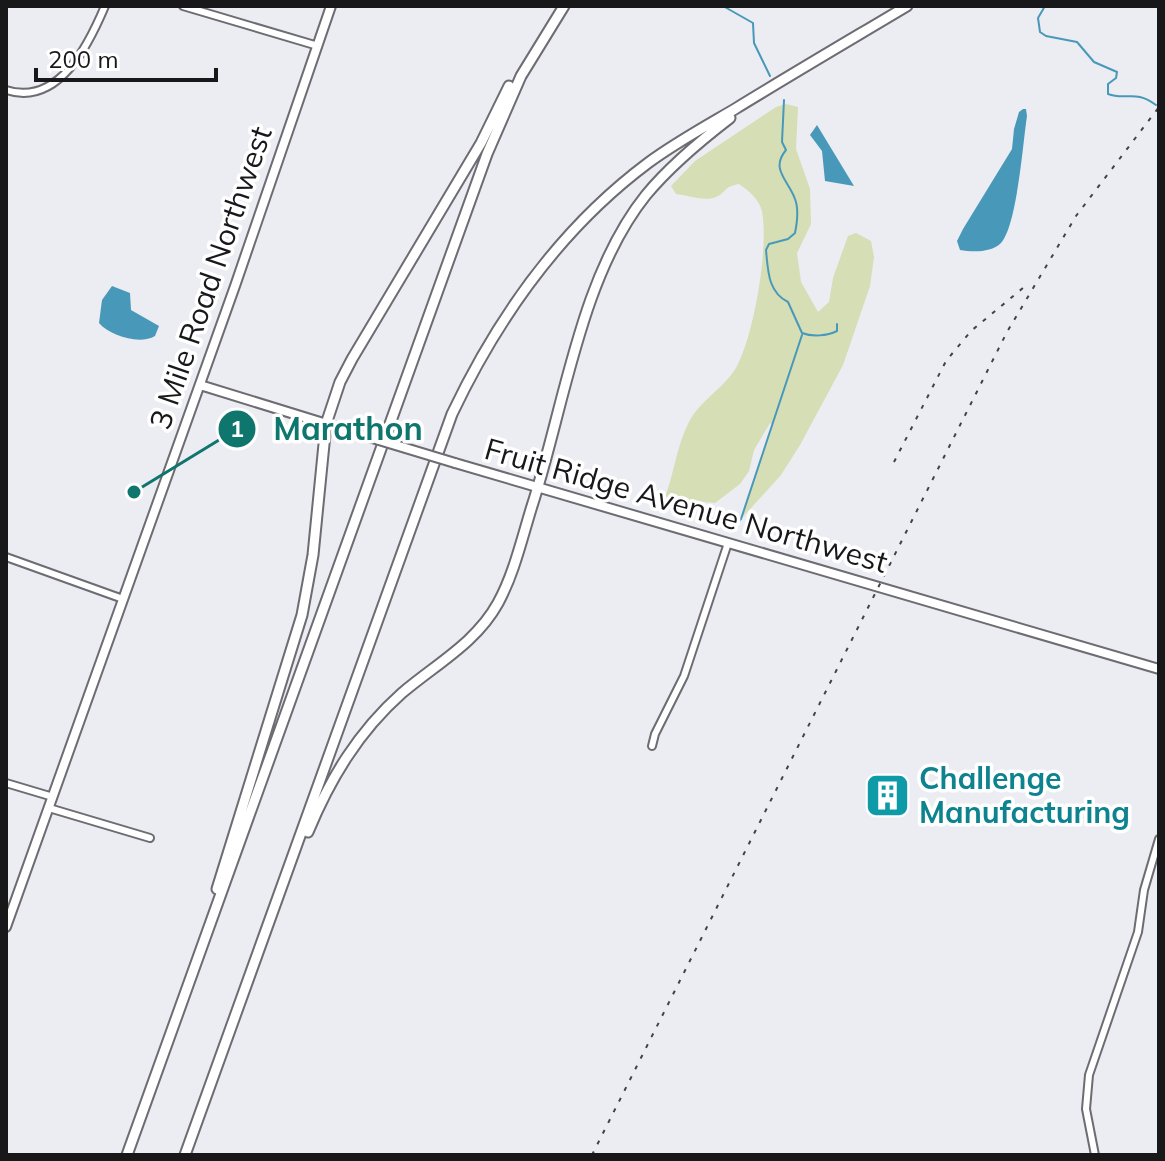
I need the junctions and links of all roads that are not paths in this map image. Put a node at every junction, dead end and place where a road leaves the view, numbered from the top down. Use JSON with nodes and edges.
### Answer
{"nodes":[{"id":1,"x":105,"y":6,"type":"edge"},
{"id":2,"x":183,"y":6,"type":"edge"},
{"id":3,"x":331,"y":6,"type":"edge"},
{"id":4,"x":564,"y":6,"type":"edge"},
{"id":5,"x":907,"y":6,"type":"edge"},
{"id":6,"x":539,"y":44,"type":"junction"},
{"id":7,"x":318,"y":46,"type":"junction"},
{"id":8,"x":6,"y":90,"type":"edge"},
{"id":9,"x":764,"y":91,"type":"junction"},
{"id":10,"x":200,"y":385,"type":"junction"},
{"id":11,"x":326,"y":424,"type":"junction"},
{"id":12,"x":538,"y":488,"type":"junction"},
{"id":13,"x":728,"y":543,"type":"junction"},
{"id":14,"x":6,"y":557,"type":"edge"},
{"id":15,"x":123,"y":599,"type":"junction"},
{"id":16,"x":1159,"y":669,"type":"edge"},
{"id":17,"x":652,"y":746,"type":"dead end"},
{"id":18,"x":6,"y":783,"type":"edge"},
{"id":19,"x":53,"y":797,"type":"junction"},
{"id":20,"x":49,"y":808,"type":"junction"},
{"id":21,"x":150,"y":838,"type":"dead end"},
{"id":22,"x":1159,"y":839,"type":"edge"},
{"id":23,"x":270,"y":921,"type":"junction"},
{"id":24,"x":6,"y":927,"type":"edge"},
{"id":25,"x":170,"y":1036,"type":"junction"},
{"id":26,"x":127,"y":1155,"type":"edge"},
{"id":27,"x":185,"y":1155,"type":"edge"},
{"id":28,"x":1095,"y":1155,"type":"edge"}],
"edges":[{"from":1,"to":8,"type":"street"},
{"from":2,"to":7,"type":"street"},
{"from":3,"to":7,"type":"main road","name":"3 Mile Road Northwest"},
{"from":4,"to":6,"type":"highway"},
{"from":5,"to":9,"type":"highway"},
{"from":6,"to":11,"type":"highway"},
{"from":6,"to":25,"type":"highway"},
{"from":7,"to":10,"type":"main road","name":"3 Mile Road Northwest"},
{"from":9,"to":12,"type":"highway"},
{"from":9,"to":23,"type":"highway"},
{"from":10,"to":11,"type":"main road","name":"Fruit Ridge Avenue Northwest"},
{"from":10,"to":15,"type":"main road","name":"3 Mile Road Northwest"},
{"from":11,"to":12,"type":"main road","name":"Fruit Ridge Avenue Northwest","bridge":true},
{"from":11,"to":25,"type":"highway"},
{"from":12,"to":13,"type":"main road","name":"Fruit Ridge Avenue Northwest"},
{"from":12,"to":23,"type":"highway"},
{"from":13,"to":16,"type":"main road","name":"Fruit Ridge Avenue Northwest"},
{"from":13,"to":17,"type":"street"},
{"from":14,"to":15,"type":"street"},
{"from":15,"to":19,"type":"main road","name":"3 Mile Road Northwest"},
{"from":18,"to":19,"type":"street"},
{"from":19,"to":20,"type":"main road","name":"3 Mile Road Northwest"},
{"from":20,"to":21,"type":"street"},
{"from":20,"to":24,"type":"main road","name":"3 Mile Road Northwest"},
{"from":22,"to":28,"type":"street"},
{"from":23,"to":27,"type":"highway"},
{"from":25,"to":26,"type":"highway"}]}
